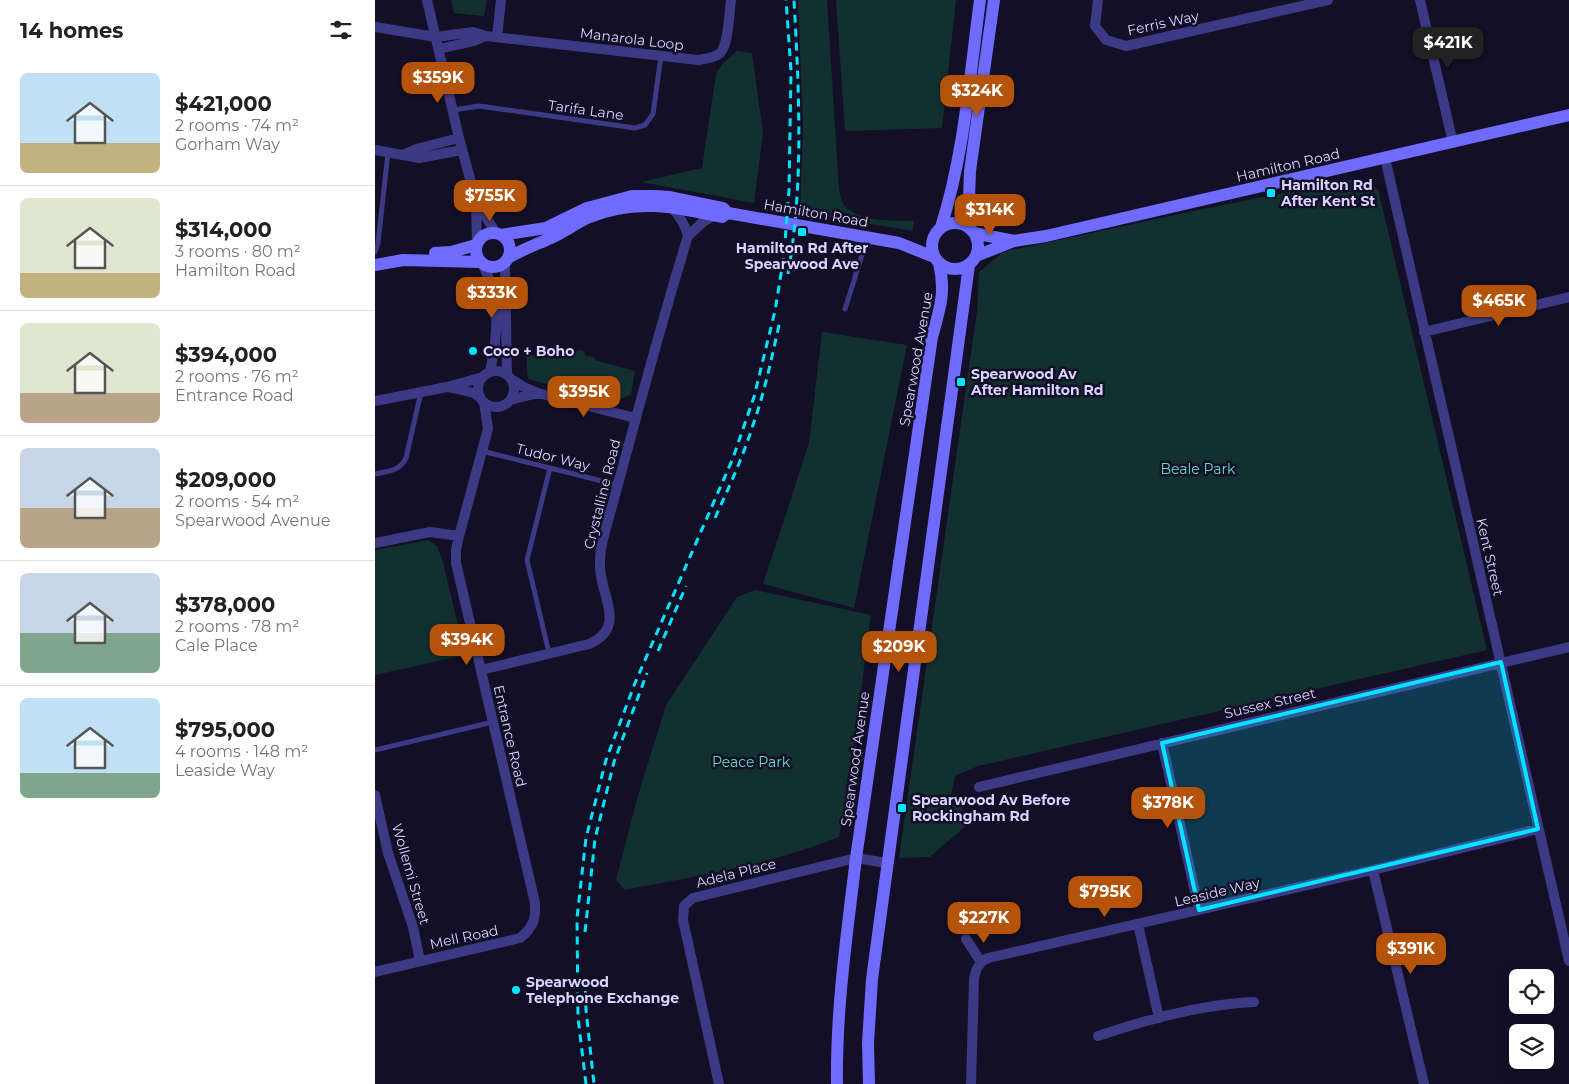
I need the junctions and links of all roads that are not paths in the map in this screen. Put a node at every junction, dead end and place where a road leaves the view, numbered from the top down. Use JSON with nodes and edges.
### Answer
{"nodes":[{"id":1,"x":427,"y":0,"type":"edge"},
{"id":2,"x":501,"y":0,"type":"edge"},
{"id":3,"x":731,"y":0,"type":"edge"},
{"id":4,"x":980,"y":0,"type":"edge"},
{"id":5,"x":994,"y":0,"type":"edge"},
{"id":6,"x":1098,"y":0,"type":"edge"},
{"id":7,"x":1328,"y":0,"type":"edge"},
{"id":8,"x":1420,"y":0,"type":"edge"},
{"id":9,"x":375,"y":27,"type":"edge"},
{"id":10,"x":486,"y":36,"type":"junction"},
{"id":11,"x":435,"y":37,"type":"junction"},
{"id":12,"x":497,"y":37,"type":"junction"},
{"id":13,"x":439,"y":49,"type":"junction"},
{"id":14,"x":661,"y":56,"type":"junction"},
{"id":15,"x":452,"y":110,"type":"junction"},
{"id":16,"x":1569,"y":115,"type":"edge"},
{"id":17,"x":459,"y":138,"type":"junction"},
{"id":18,"x":1453,"y":143,"type":"junction"},
{"id":19,"x":375,"y":150,"type":"edge"},
{"id":20,"x":462,"y":150,"type":"junction"},
{"id":21,"x":388,"y":152,"type":"junction"},
{"id":22,"x":403,"y":155,"type":"junction"},
{"id":23,"x":1385,"y":158,"type":"junction"},
{"id":24,"x":375,"y":201,"type":"edge"},
{"id":25,"x":382,"y":201,"type":"junction"},
{"id":26,"x":476,"y":201,"type":"junction"},
{"id":27,"x":672,"y":208,"type":"junction"},
{"id":28,"x":728,"y":213,"type":"junction"},
{"id":29,"x":715,"y":216,"type":"junction"},
{"id":30,"x":941,"y":227,"type":"junction"},
{"id":31,"x":971,"y":230,"type":"junction"},
{"id":32,"x":498,"y":234,"type":"junction"},
{"id":33,"x":688,"y":236,"type":"junction"},
{"id":34,"x":868,"y":236,"type":"junction"},
{"id":35,"x":933,"y":238,"type":"junction"},
{"id":36,"x":1014,"y":241,"type":"junction"},
{"id":37,"x":899,"y":243,"type":"junction"},
{"id":38,"x":477,"y":244,"type":"junction"},
{"id":39,"x":375,"y":254,"type":"edge"},
{"id":40,"x":506,"y":260,"type":"junction"},
{"id":41,"x":937,"y":260,"type":"junction"},
{"id":42,"x":973,"y":260,"type":"junction"},
{"id":43,"x":482,"y":264,"type":"junction"},
{"id":44,"x":375,"y":265,"type":"edge"},
{"id":45,"x":1569,"y":297,"type":"edge"},
{"id":46,"x":845,"y":309,"type":"dead end"},
{"id":47,"x":1424,"y":332,"type":"junction"},
{"id":48,"x":487,"y":375,"type":"junction"},
{"id":49,"x":509,"y":377,"type":"junction"},
{"id":50,"x":447,"y":387,"type":"junction"},
{"id":51,"x":421,"y":392,"type":"junction"},
{"id":52,"x":539,"y":393,"type":"junction"},
{"id":53,"x":482,"y":400,"type":"junction"},
{"id":54,"x":375,"y":401,"type":"edge"},
{"id":55,"x":507,"y":402,"type":"junction"},
{"id":56,"x":635,"y":418,"type":"junction"},
{"id":57,"x":487,"y":429,"type":"junction"},
{"id":58,"x":481,"y":451,"type":"junction"},
{"id":59,"x":550,"y":468,"type":"junction"},
{"id":60,"x":375,"y":474,"type":"edge"},
{"id":61,"x":618,"y":485,"type":"junction"},
{"id":62,"x":459,"y":536,"type":"junction"},
{"id":63,"x":375,"y":543,"type":"edge"},
{"id":64,"x":1569,"y":647,"type":"edge"},
{"id":65,"x":549,"y":653,"type":"junction"},
{"id":66,"x":1501,"y":662,"type":"junction"},
{"id":67,"x":481,"y":670,"type":"junction"},
{"id":68,"x":493,"y":722,"type":"junction"},
{"id":69,"x":1162,"y":743,"type":"junction"},
{"id":70,"x":375,"y":750,"type":"edge"},
{"id":71,"x":979,"y":786,"type":"dead end"},
{"id":72,"x":375,"y":795,"type":"edge"},
{"id":73,"x":1539,"y":829,"type":"junction"},
{"id":74,"x":856,"y":858,"type":"junction"},
{"id":75,"x":887,"y":863,"type":"junction"},
{"id":76,"x":1373,"y":870,"type":"junction"},
{"id":77,"x":535,"y":903,"type":"joint"},
{"id":78,"x":1199,"y":910,"type":"junction"},
{"id":79,"x":1138,"y":924,"type":"junction"},
{"id":80,"x":967,"y":939,"type":"dead end"},
{"id":81,"x":420,"y":961,"type":"junction"},
{"id":82,"x":1569,"y":961,"type":"edge"},
{"id":83,"x":981,"y":962,"type":"junction"},
{"id":84,"x":375,"y":972,"type":"edge"},
{"id":85,"x":1254,"y":1002,"type":"dead end"},
{"id":86,"x":1159,"y":1018,"type":"junction"},
{"id":87,"x":1098,"y":1036,"type":"dead end"},
{"id":88,"x":719,"y":1084,"type":"edge"},
{"id":89,"x":837,"y":1084,"type":"edge"},
{"id":90,"x":869,"y":1084,"type":"edge"},
{"id":91,"x":971,"y":1084,"type":"edge"},
{"id":92,"x":1424,"y":1084,"type":"edge"}],
"edges":[{"from":1,"to":11,"type":"street"},
{"from":2,"to":12,"type":"street"},
{"from":3,"to":14,"type":"street","name":"Manarola Loop"},
{"from":4,"to":30,"type":"main road"},
{"from":5,"to":31,"type":"main road"},
{"from":6,"to":7,"type":"street","name":"Ferris Way"},
{"from":8,"to":18,"type":"street"},
{"from":9,"to":11,"type":"street","name":"Manarola Loop"},
{"from":10,"to":11,"type":"street","name":"Manarola Loop"},
{"from":10,"to":12,"type":"street","name":"Manarola Loop"},
{"from":10,"to":13,"type":"street","name":"Manarola Loop"},
{"from":11,"to":13,"type":"street"},
{"from":12,"to":14,"type":"street","name":"Manarola Loop"},
{"from":13,"to":15,"type":"street"},
{"from":14,"to":15,"type":"lane","name":"Tarifa Lane"},
{"from":15,"to":17,"type":"street"},
{"from":16,"to":18,"type":"main road","name":"Hamilton Road"},
{"from":17,"to":20,"type":"street"},
{"from":17,"to":22,"type":"street"},
{"from":18,"to":23,"type":"main road","name":"Hamilton Road"},
{"from":19,"to":21,"type":"street"},
{"from":20,"to":22,"type":"street"},
{"from":20,"to":26,"type":"street"},
{"from":21,"to":22,"type":"street"},
{"from":21,"to":25,"type":"lane"},
{"from":23,"to":36,"type":"main road","name":"Hamilton Road"},
{"from":23,"to":47,"type":"street","name":"Kent Street"},
{"from":24,"to":25,"type":"lane"},
{"from":25,"to":39,"type":"lane"},
{"from":26,"to":32,"type":"street"},
{"from":26,"to":38,"type":"street"},
{"from":27,"to":29,"type":"main road","name":"Hamilton Road"},
{"from":27,"to":33,"type":"street"},
{"from":27,"to":40,"type":"main road","name":"Hamilton Road"},
{"from":28,"to":29,"type":"main road","name":"Hamilton Road"},
{"from":28,"to":32,"type":"main road","name":"Hamilton Road"},
{"from":28,"to":34,"type":"main road","name":"Hamilton Road"},
{"from":29,"to":33,"type":"street"},
{"from":30,"to":31,"type":"main road"},
{"from":30,"to":35,"type":"main road"},
{"from":31,"to":36,"type":"main road","name":"Hamilton Road"},
{"from":31,"to":42,"type":"main road"},
{"from":32,"to":38,"type":"main road"},
{"from":32,"to":40,"type":"main road"},
{"from":33,"to":56,"type":"street","name":"Crystalline Road"},
{"from":34,"to":37,"type":"main road","name":"Hamilton Road"},
{"from":34,"to":46,"type":"lane"},
{"from":35,"to":37,"type":"main road","name":"Hamilton Road"},
{"from":35,"to":41,"type":"main road"},
{"from":36,"to":42,"type":"main road","name":"Hamilton Road"},
{"from":37,"to":41,"type":"main road","name":"Hamilton Road"},
{"from":38,"to":39,"type":"main road"},
{"from":38,"to":43,"type":"main road"},
{"from":40,"to":43,"type":"main road"},
{"from":40,"to":49,"type":"street"},
{"from":41,"to":42,"type":"main road"},
{"from":41,"to":74,"type":"main road","name":"Spearwood Avenue"},
{"from":42,"to":75,"type":"main road"},
{"from":43,"to":44,"type":"main road"},
{"from":43,"to":48,"type":"street"},
{"from":45,"to":47,"type":"street"},
{"from":47,"to":66,"type":"street","name":"Kent Street"},
{"from":48,"to":49,"type":"street"},
{"from":48,"to":50,"type":"street"},
{"from":48,"to":53,"type":"street"},
{"from":49,"to":52,"type":"street"},
{"from":49,"to":55,"type":"street"},
{"from":50,"to":51,"type":"street"},
{"from":50,"to":53,"type":"street"},
{"from":51,"to":54,"type":"street"},
{"from":51,"to":60,"type":"lane"},
{"from":52,"to":55,"type":"street"},
{"from":52,"to":56,"type":"street"},
{"from":53,"to":55,"type":"street"},
{"from":53,"to":57,"type":"street","name":"Entrance Road"},
{"from":55,"to":57,"type":"street","name":"Entrance Road"},
{"from":56,"to":61,"type":"street","name":"Crystalline Road"},
{"from":57,"to":58,"type":"street","name":"Entrance Road"},
{"from":58,"to":59,"type":"lane","name":"Tudor Way"},
{"from":58,"to":62,"type":"street","name":"Entrance Road"},
{"from":59,"to":61,"type":"lane","name":"Tudor Way"},
{"from":59,"to":65,"type":"lane"},
{"from":61,"to":65,"type":"street","name":"Crystalline Road"},
{"from":62,"to":63,"type":"street"},
{"from":62,"to":67,"type":"street","name":"Entrance Road"},
{"from":64,"to":66,"type":"street","name":"Sussex Street"},
{"from":65,"to":67,"type":"street","name":"Crystalline Road"},
{"from":66,"to":69,"type":"street","name":"Sussex Street"},
{"from":66,"to":73,"type":"street","name":"Kent Street"},
{"from":67,"to":68,"type":"street","name":"Entrance Road"},
{"from":68,"to":70,"type":"lane"},
{"from":68,"to":77,"type":"street","name":"Entrance Road"},
{"from":69,"to":71,"type":"street","name":"Sussex Street"},
{"from":69,"to":78,"type":"street"},
{"from":72,"to":81,"type":"street","name":"Wollemi Street"},
{"from":73,"to":76,"type":"street","name":"Leaside Way"},
{"from":73,"to":82,"type":"street","name":"Kent Street"},
{"from":74,"to":75,"type":"street","name":"Adela Place"},
{"from":74,"to":88,"type":"street","name":"Adela Place"},
{"from":74,"to":89,"type":"main road","name":"Spearwood Avenue"},
{"from":75,"to":90,"type":"main road"},
{"from":76,"to":78,"type":"street","name":"Leaside Way"},
{"from":76,"to":92,"type":"street"},
{"from":77,"to":81,"type":"street","name":"Mell Road"},
{"from":78,"to":79,"type":"street","name":"Leaside Way"},
{"from":79,"to":83,"type":"street","name":"Leaside Way"},
{"from":79,"to":86,"type":"street"},
{"from":80,"to":83,"type":"street"},
{"from":81,"to":84,"type":"street","name":"Mell Road"},
{"from":83,"to":91,"type":"street"},
{"from":85,"to":86,"type":"street"},
{"from":86,"to":87,"type":"street"}]}
